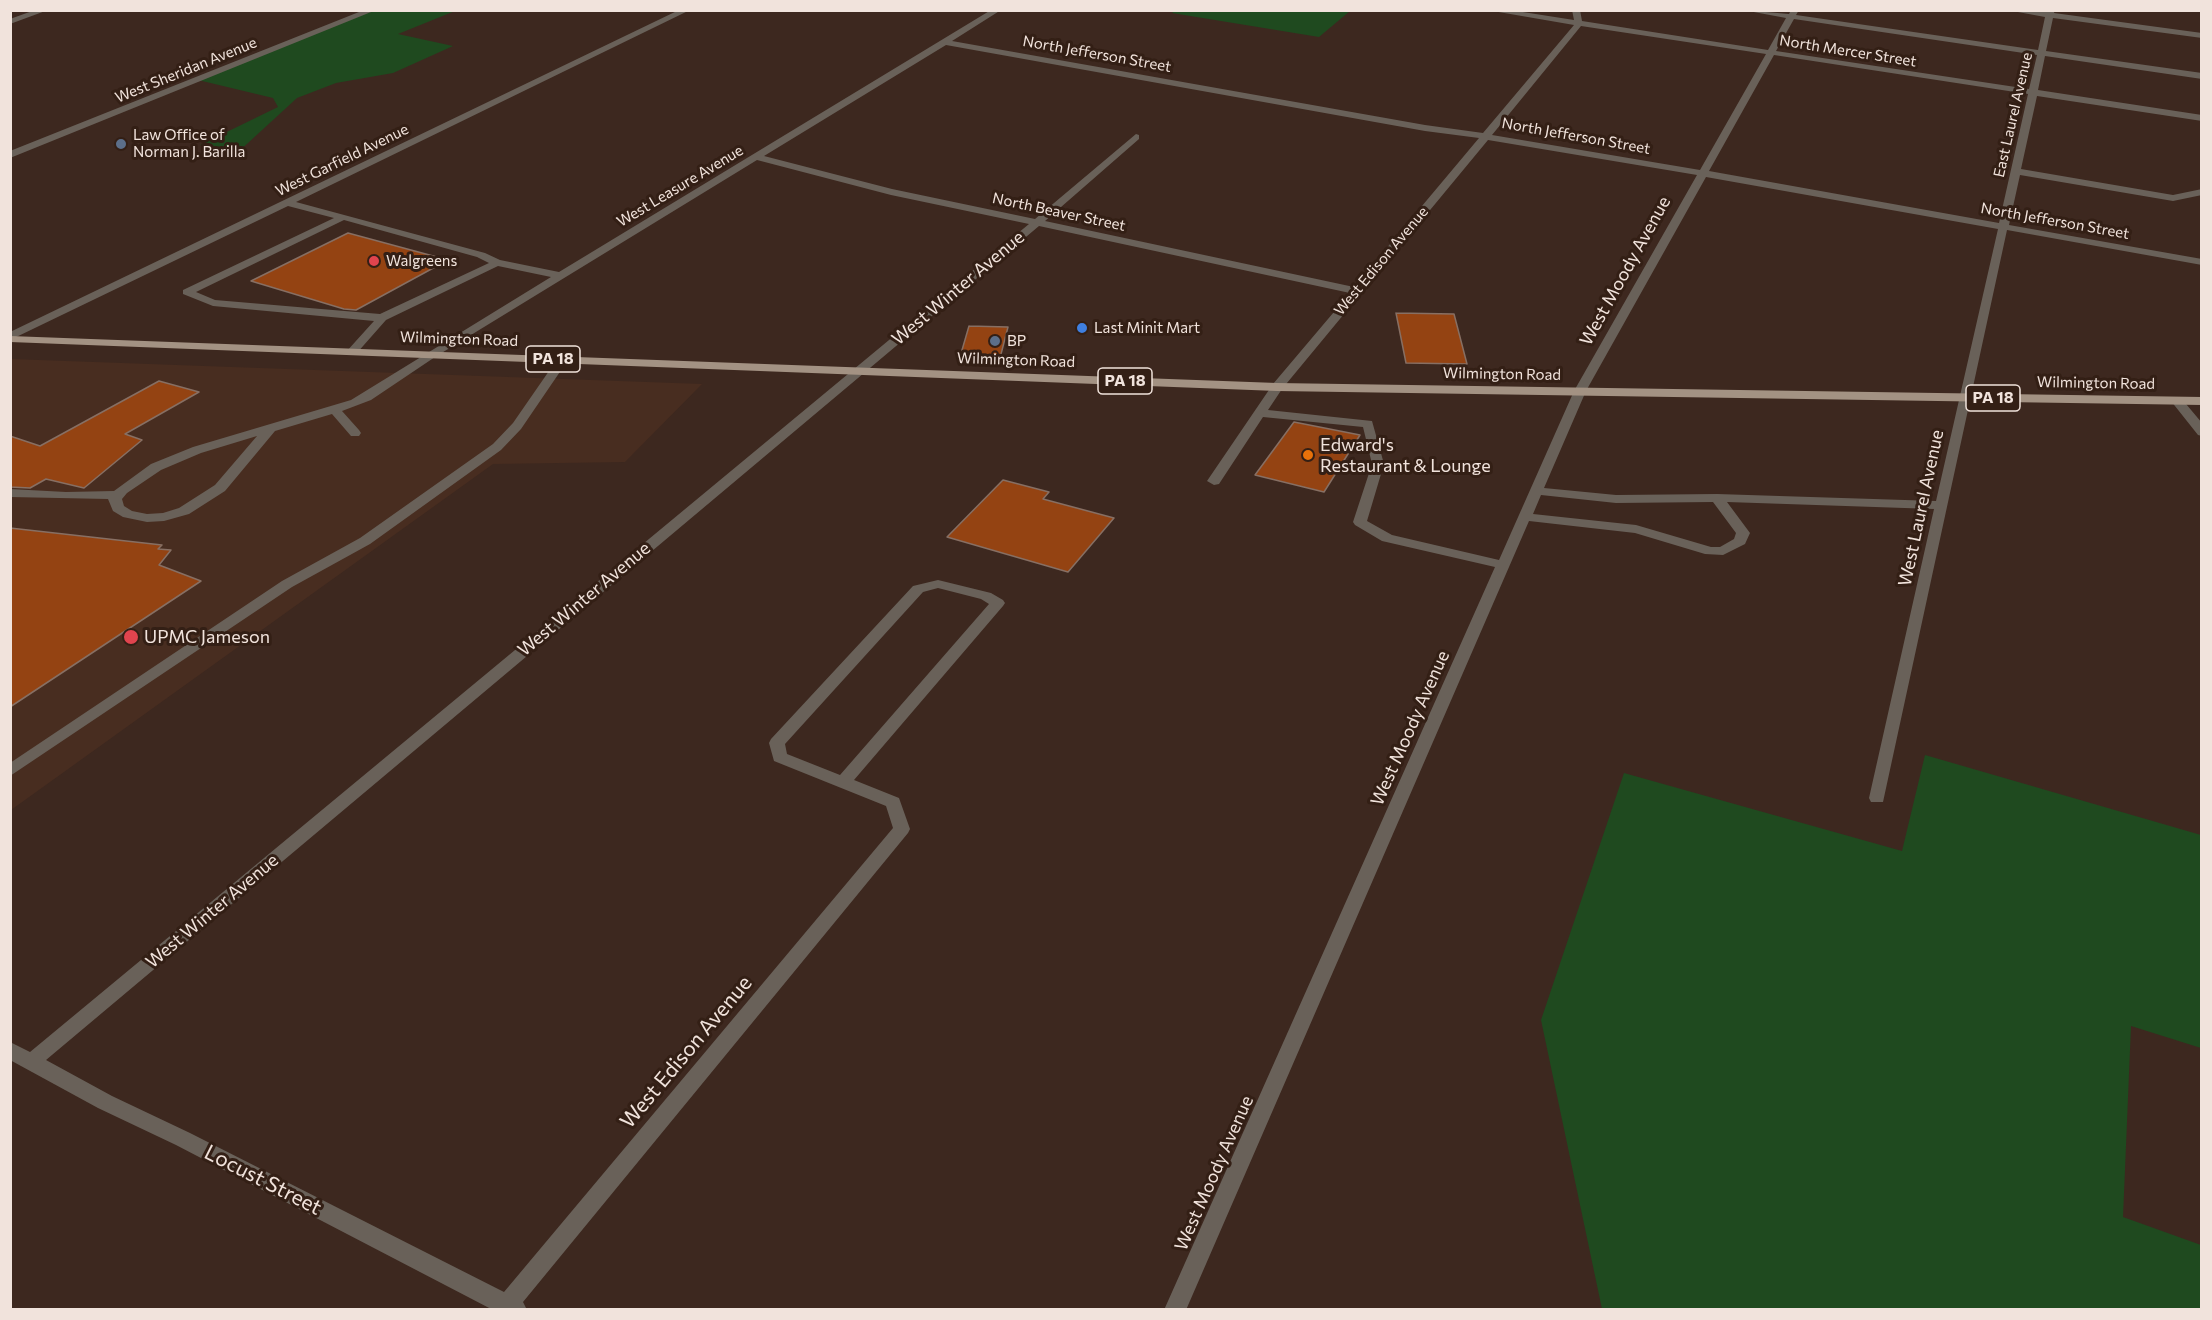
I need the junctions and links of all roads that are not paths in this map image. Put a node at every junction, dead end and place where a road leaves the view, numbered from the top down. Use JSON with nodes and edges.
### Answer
{"nodes":[{"id":1,"x":44,"y":10,"type":"edge"},
{"id":2,"x":372,"y":10,"type":"edge"},
{"id":3,"x":686,"y":10,"type":"edge"},
{"id":4,"x":997,"y":10,"type":"edge"},
{"id":5,"x":1491,"y":10,"type":"edge"},
{"id":6,"x":1576,"y":10,"type":"edge"},
{"id":7,"x":1747,"y":10,"type":"edge"},
{"id":8,"x":2011,"y":10,"type":"edge"},
{"id":9,"x":2050,"y":13,"type":"edge"},
{"id":10,"x":1793,"y":14,"type":"edge"},
{"id":11,"x":10,"y":22,"type":"edge"},
{"id":12,"x":1579,"y":24,"type":"junction"},
{"id":13,"x":2202,"y":36,"type":"edge"},
{"id":14,"x":945,"y":42,"type":"junction"},
{"id":15,"x":1770,"y":53,"type":"junction"},
{"id":16,"x":2042,"y":53,"type":"junction"},
{"id":17,"x":2202,"y":76,"type":"edge"},
{"id":18,"x":2033,"y":93,"type":"junction"},
{"id":19,"x":2202,"y":118,"type":"edge"},
{"id":20,"x":1136,"y":136,"type":"dead end"},
{"id":21,"x":1486,"y":136,"type":"junction"},
{"id":22,"x":10,"y":155,"type":"edge"},
{"id":23,"x":756,"y":157,"type":"junction"},
{"id":24,"x":2016,"y":171,"type":"junction"},
{"id":25,"x":1702,"y":173,"type":"junction"},
{"id":26,"x":2202,"y":192,"type":"edge"},
{"id":27,"x":287,"y":203,"type":"junction"},
{"id":28,"x":343,"y":218,"type":"junction"},
{"id":29,"x":1035,"y":222,"type":"junction"},
{"id":30,"x":2003,"y":227,"type":"junction"},
{"id":31,"x":2202,"y":262,"type":"edge"},
{"id":32,"x":497,"y":263,"type":"junction"},
{"id":33,"x":560,"y":276,"type":"junction"},
{"id":34,"x":1356,"y":291,"type":"junction"},
{"id":35,"x":381,"y":318,"type":"junction"},
{"id":36,"x":10,"y":338,"type":"edge"},
{"id":37,"x":352,"y":352,"type":"junction"},
{"id":38,"x":431,"y":355,"type":"junction"},
{"id":39,"x":562,"y":360,"type":"junction"},
{"id":40,"x":857,"y":371,"type":"junction"},
{"id":41,"x":1277,"y":387,"type":"junction"},
{"id":42,"x":1580,"y":391,"type":"junction"},
{"id":43,"x":1965,"y":398,"type":"junction"},
{"id":44,"x":2178,"y":401,"type":"junction"},
{"id":45,"x":2202,"y":401,"type":"edge"},
{"id":46,"x":334,"y":409,"type":"junction"},
{"id":47,"x":1260,"y":413,"type":"junction"},
{"id":48,"x":271,"y":428,"type":"junction"},
{"id":49,"x":2202,"y":432,"type":"edge"},
{"id":50,"x":356,"y":433,"type":"dead end"},
{"id":51,"x":1214,"y":481,"type":"dead end"},
{"id":52,"x":1536,"y":491,"type":"junction"},
{"id":53,"x":10,"y":493,"type":"edge"},
{"id":54,"x":118,"y":495,"type":"junction"},
{"id":55,"x":1717,"y":498,"type":"junction"},
{"id":56,"x":1942,"y":505,"type":"junction"},
{"id":57,"x":1525,"y":517,"type":"junction"},
{"id":58,"x":1504,"y":565,"type":"junction"},
{"id":59,"x":10,"y":771,"type":"edge"},
{"id":60,"x":843,"y":782,"type":"junction"},
{"id":61,"x":1877,"y":798,"type":"dead end"},
{"id":62,"x":10,"y":1050,"type":"edge"},
{"id":63,"x":32,"y":1061,"type":"junction"},
{"id":64,"x":512,"y":1307,"type":"edge"},
{"id":65,"x":1175,"y":1310,"type":"edge"}],
"edges":[{"from":1,"to":11,"type":"street"},
{"from":2,"to":22,"type":"street","name":"West Sheridan Avenue"},
{"from":3,"to":27,"type":"street","name":"West Garfield Avenue"},
{"from":4,"to":14,"type":"street","name":"West Leasure Avenue"},
{"from":5,"to":12,"type":"street","name":"North Mercer Street"},
{"from":6,"to":12,"type":"street"},
{"from":7,"to":10,"type":"street"},
{"from":8,"to":9,"type":"street"},
{"from":9,"to":13,"type":"street"},
{"from":9,"to":16,"type":"street","name":"East Laurel Avenue"},
{"from":10,"to":15,"type":"street","name":"West Moody Avenue"},
{"from":10,"to":16,"type":"street"},
{"from":12,"to":15,"type":"street","name":"North Mercer Street"},
{"from":12,"to":21,"type":"street","name":"West Edison Avenue"},
{"from":14,"to":21,"type":"street","name":"North Jefferson Street"},
{"from":14,"to":23,"type":"street","name":"West Leasure Avenue"},
{"from":15,"to":18,"type":"street","name":"North Mercer Street"},
{"from":15,"to":25,"type":"street","name":"West Moody Avenue"},
{"from":16,"to":17,"type":"street"},
{"from":16,"to":18,"type":"street","name":"East Laurel Avenue"},
{"from":18,"to":19,"type":"street","name":"North Mercer Street"},
{"from":18,"to":24,"type":"street","name":"East Laurel Avenue"},
{"from":20,"to":29,"type":"street","name":"West Winter Avenue"},
{"from":21,"to":25,"type":"street","name":"North Jefferson Street"},
{"from":21,"to":34,"type":"street","name":"West Edison Avenue"},
{"from":23,"to":29,"type":"street","name":"North Beaver Street"},
{"from":23,"to":33,"type":"street","name":"West Leasure Avenue"},
{"from":24,"to":26,"type":"street"},
{"from":24,"to":30,"type":"street","name":"East Laurel Avenue"},
{"from":25,"to":30,"type":"street","name":"North Jefferson Street"},
{"from":25,"to":42,"type":"street","name":"West Moody Avenue"},
{"from":27,"to":28,"type":"street"},
{"from":27,"to":36,"type":"street","name":"West Garfield Avenue"},
{"from":28,"to":32,"type":"street"},
{"from":28,"to":35,"type":"street"},
{"from":29,"to":34,"type":"street","name":"North Beaver Street"},
{"from":29,"to":40,"type":"street","name":"West Winter Avenue"},
{"from":30,"to":31,"type":"street","name":"North Jefferson Street"},
{"from":30,"to":43,"type":"street","name":"West Laurel Avenue"},
{"from":32,"to":33,"type":"street"},
{"from":32,"to":35,"type":"street"},
{"from":33,"to":38,"type":"street","name":"West Leasure Avenue"},
{"from":34,"to":41,"type":"street","name":"West Edison Avenue"},
{"from":35,"to":37,"type":"street"},
{"from":36,"to":37,"type":"main road","name":"Wilmington Road","number":"PA 18"},
{"from":37,"to":38,"type":"main road","name":"Wilmington Road","number":"PA 18"},
{"from":38,"to":39,"type":"main road","name":"Wilmington Road","number":"PA 18"},
{"from":38,"to":46,"type":"street","name":"West Leasure Avenue"},
{"from":39,"to":40,"type":"main road","name":"Wilmington Road","number":"PA 18"},
{"from":39,"to":59,"type":"street"},
{"from":40,"to":41,"type":"main road","name":"Wilmington Road","number":"PA 18"},
{"from":40,"to":63,"type":"street","name":"West Winter Avenue"},
{"from":41,"to":42,"type":"main road","name":"Wilmington Road","number":"PA 18"},
{"from":41,"to":47,"type":"street","name":"West Edison Avenue"},
{"from":42,"to":43,"type":"main road","name":"Wilmington Road","number":"PA 18"},
{"from":42,"to":52,"type":"street","name":"West Moody Avenue"},
{"from":43,"to":44,"type":"main road","name":"Wilmington Road","number":"PA 18"},
{"from":43,"to":56,"type":"street","name":"West Laurel Avenue"},
{"from":44,"to":45,"type":"main road","name":"Wilmington Road","number":"PA 18"},
{"from":44,"to":49,"type":"street"},
{"from":46,"to":48,"type":"street","name":"West Leasure Avenue"},
{"from":46,"to":50,"type":"street"},
{"from":47,"to":51,"type":"street","name":"West Edison Avenue"},
{"from":47,"to":58,"type":"street"},
{"from":48,"to":54,"type":"street","name":"West Leasure Avenue"},
{"from":48,"to":54,"type":"street"},
{"from":52,"to":55,"type":"street"},
{"from":52,"to":57,"type":"street","name":"West Moody Avenue"},
{"from":53,"to":54,"type":"street"},
{"from":55,"to":56,"type":"street"},
{"from":55,"to":57,"type":"street"},
{"from":56,"to":61,"type":"street","name":"West Laurel Avenue"},
{"from":57,"to":58,"type":"street","name":"West Moody Avenue"},
{"from":58,"to":65,"type":"street","name":"West Moody Avenue"},
{"from":60,"to":60,"type":"street"},
{"from":60,"to":64,"type":"street","name":"West Edison Avenue"},
{"from":62,"to":63,"type":"street","name":"Locust Street"},
{"from":63,"to":64,"type":"street","name":"Locust Street"}]}
